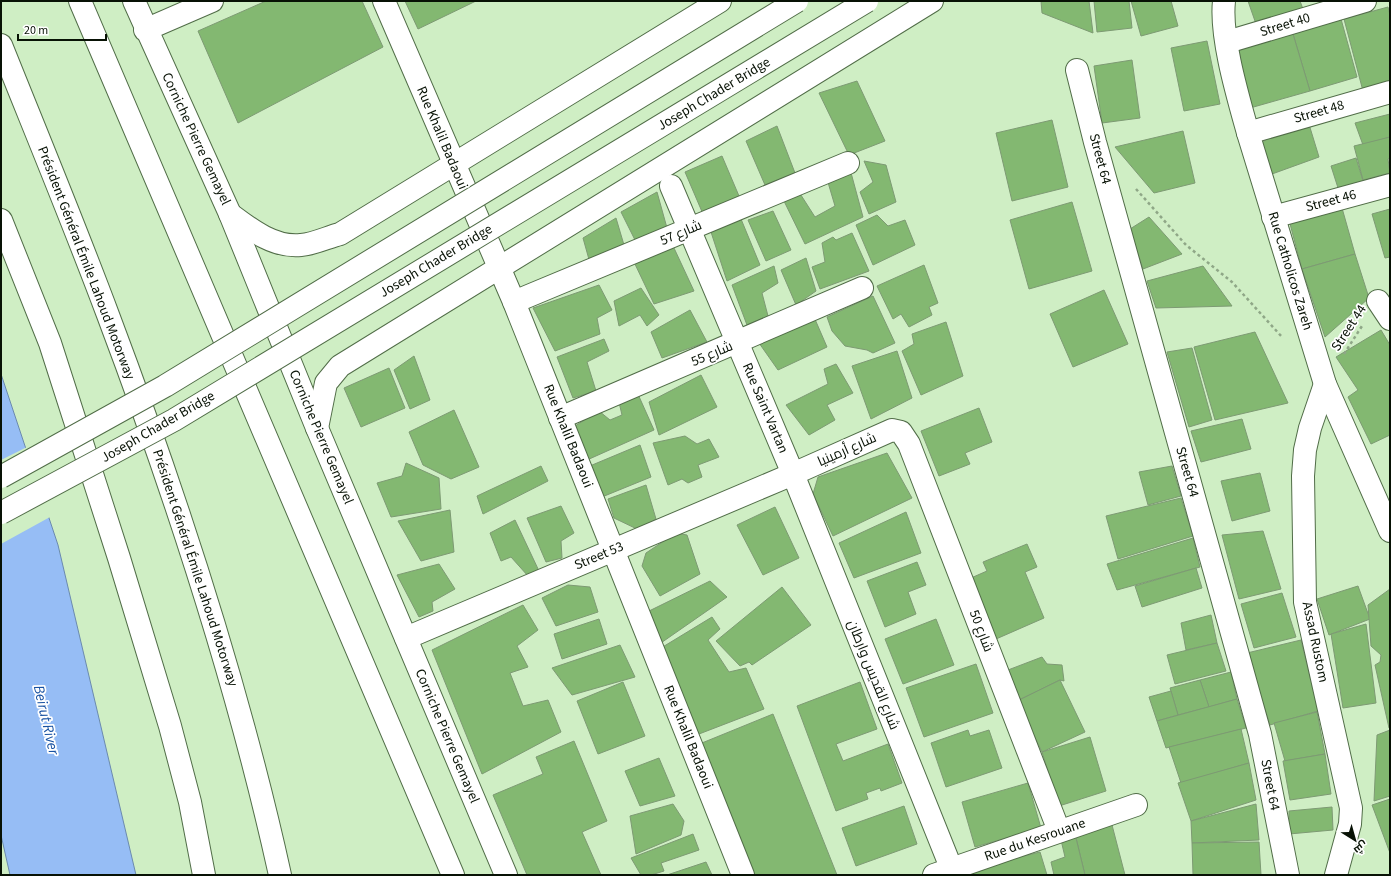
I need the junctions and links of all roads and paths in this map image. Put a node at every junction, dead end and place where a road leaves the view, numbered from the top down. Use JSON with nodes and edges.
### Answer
{"nodes":[{"id":1,"x":80,"y":1,"type":"edge"},
{"id":2,"x":134,"y":1,"type":"edge"},
{"id":3,"x":212,"y":1,"type":"edge"},
{"id":4,"x":384,"y":1,"type":"edge"},
{"id":5,"x":720,"y":1,"type":"edge"},
{"id":6,"x":796,"y":1,"type":"edge"},
{"id":7,"x":867,"y":1,"type":"edge"},
{"id":8,"x":932,"y":1,"type":"edge"},
{"id":9,"x":1224,"y":1,"type":"edge"},
{"id":10,"x":1365,"y":1,"type":"edge"},
{"id":11,"x":145,"y":30,"type":"junction"},
{"id":12,"x":1227,"y":42,"type":"junction"},
{"id":13,"x":1,"y":44,"type":"edge"},
{"id":14,"x":1077,"y":70,"type":"dead end"},
{"id":15,"x":1390,"y":92,"type":"edge"},
{"id":16,"x":1248,"y":133,"type":"junction"},
{"id":17,"x":848,"y":163,"type":"dead end"},
{"id":18,"x":454,"y":164,"type":"junction"},
{"id":19,"x":1390,"y":185,"type":"edge"},
{"id":20,"x":672,"y":186,"type":"dead end"},
{"id":21,"x":1135,"y":188,"type":"dead end"},
{"id":22,"x":230,"y":214,"type":"junction"},
{"id":23,"x":1273,"y":217,"type":"junction"},
{"id":24,"x":1,"y":220,"type":"edge"},
{"id":25,"x":690,"y":229,"type":"junction"},
{"id":26,"x":500,"y":268,"type":"junction"},
{"id":27,"x":862,"y":288,"type":"dead end"},
{"id":28,"x":1378,"y":301,"type":"joint"},
{"id":29,"x":514,"y":302,"type":"junction"},
{"id":30,"x":1390,"y":319,"type":"edge"},
{"id":31,"x":1283,"y":338,"type":"dead end"},
{"id":32,"x":738,"y":343,"type":"junction"},
{"id":33,"x":1325,"y":384,"type":"junction"},
{"id":34,"x":560,"y":418,"type":"junction"},
{"id":35,"x":317,"y":428,"type":"junction"},
{"id":36,"x":901,"y":432,"type":"joint"},
{"id":37,"x":793,"y":474,"type":"junction"},
{"id":38,"x":1,"y":477,"type":"edge"},
{"id":39,"x":1,"y":513,"type":"edge"},
{"id":40,"x":1390,"y":531,"type":"edge"},
{"id":41,"x":614,"y":550,"type":"junction"},
{"id":42,"x":406,"y":638,"type":"junction"},
{"id":43,"x":1136,"y":805,"type":"dead end"},
{"id":44,"x":1059,"y":832,"type":"junction"},
{"id":45,"x":947,"y":873,"type":"edge"},
{"id":46,"x":204,"y":875,"type":"edge"},
{"id":47,"x":280,"y":875,"type":"edge"},
{"id":48,"x":453,"y":875,"type":"edge"},
{"id":49,"x":506,"y":875,"type":"edge"},
{"id":50,"x":743,"y":875,"type":"edge"},
{"id":51,"x":1288,"y":875,"type":"edge"},
{"id":52,"x":1336,"y":875,"type":"edge"}],
"edges":[{"from":1,"to":48,"type":"main road"},
{"from":2,"to":11,"type":"main road","name":"Corniche Pierre Gemayel"},
{"from":3,"to":11,"type":"main road"},
{"from":4,"to":18,"type":"main road","name":"Rue Khalil Badaoui"},
{"from":5,"to":18,"type":"main road"},
{"from":6,"to":38,"type":"main road","bridge":true},
{"from":7,"to":39,"type":"main road","name":"Joseph Chader Bridge","bridge":true},
{"from":8,"to":26,"type":"main road"},
{"from":9,"to":12,"type":"main road","name":"Rue Catholicos Zareh"},
{"from":10,"to":12,"type":"main road","name":"Street 40"},
{"from":11,"to":22,"type":"main road","name":"Corniche Pierre Gemayel"},
{"from":12,"to":16,"type":"main road","name":"Rue Catholicos Zareh"},
{"from":13,"to":47,"type":"main road","name":"Président Général Émile Lahoud Motorway"},
{"from":14,"to":51,"type":"main road","name":"Street 64"},
{"from":15,"to":16,"type":"main road","name":"Street 48"},
{"from":16,"to":23,"type":"main road","name":"Rue Catholicos Zareh"},
{"from":17,"to":25,"type":"main road","name":"شارع 57"},
{"from":18,"to":22,"type":"main road"},
{"from":18,"to":26,"type":"main road","name":"Rue Khalil Badaoui"},
{"from":19,"to":23,"type":"main road","name":"Street 46"},
{"from":20,"to":25,"type":"main road","name":"Rue Saint Vartan"},
{"from":21,"to":31,"type":"path"},
{"from":22,"to":35,"type":"main road","name":"Corniche Pierre Gemayel"},
{"from":23,"to":33,"type":"main road","name":"Rue Catholicos Zareh"},
{"from":24,"to":46,"type":"main road"},
{"from":25,"to":29,"type":"main road","name":"شارع 57"},
{"from":25,"to":32,"type":"main road","name":"Rue Saint Vartan"},
{"from":26,"to":29,"type":"main road","name":"Rue Khalil Badaoui"},
{"from":26,"to":35,"type":"main road"},
{"from":27,"to":32,"type":"main road","name":"شارع 55"},
{"from":28,"to":30,"type":"main road"},
{"from":28,"to":33,"type":"path","name":"Street 44"},
{"from":29,"to":34,"type":"main road","name":"Rue Khalil Badaoui"},
{"from":32,"to":34,"type":"main road","name":"شارع 55"},
{"from":32,"to":37,"type":"main road","name":"Rue Saint Vartan"},
{"from":33,"to":40,"type":"main road","name":"Rue Catholicos Zareh"},
{"from":33,"to":52,"type":"main road","name":"Assad Rustom"},
{"from":34,"to":41,"type":"main road","name":"Rue Khalil Badaoui"},
{"from":35,"to":42,"type":"main road","name":"Corniche Pierre Gemayel"},
{"from":36,"to":37,"type":"main road","name":"شارع أرمينيا"},
{"from":36,"to":44,"type":"main road","name":"شارع 50"},
{"from":37,"to":41,"type":"main road","name":"Street 53"},
{"from":37,"to":45,"type":"main road","name":"شارع القديس وارطان"},
{"from":41,"to":42,"type":"main road","name":"Street 53"},
{"from":41,"to":50,"type":"main road","name":"Rue Khalil Badaoui"},
{"from":42,"to":49,"type":"main road","name":"Corniche Pierre Gemayel"},
{"from":43,"to":44,"type":"main road","name":"Rue du Kesrouane"},
{"from":44,"to":45,"type":"main road","name":"Rue du Kesrouane"}]}
